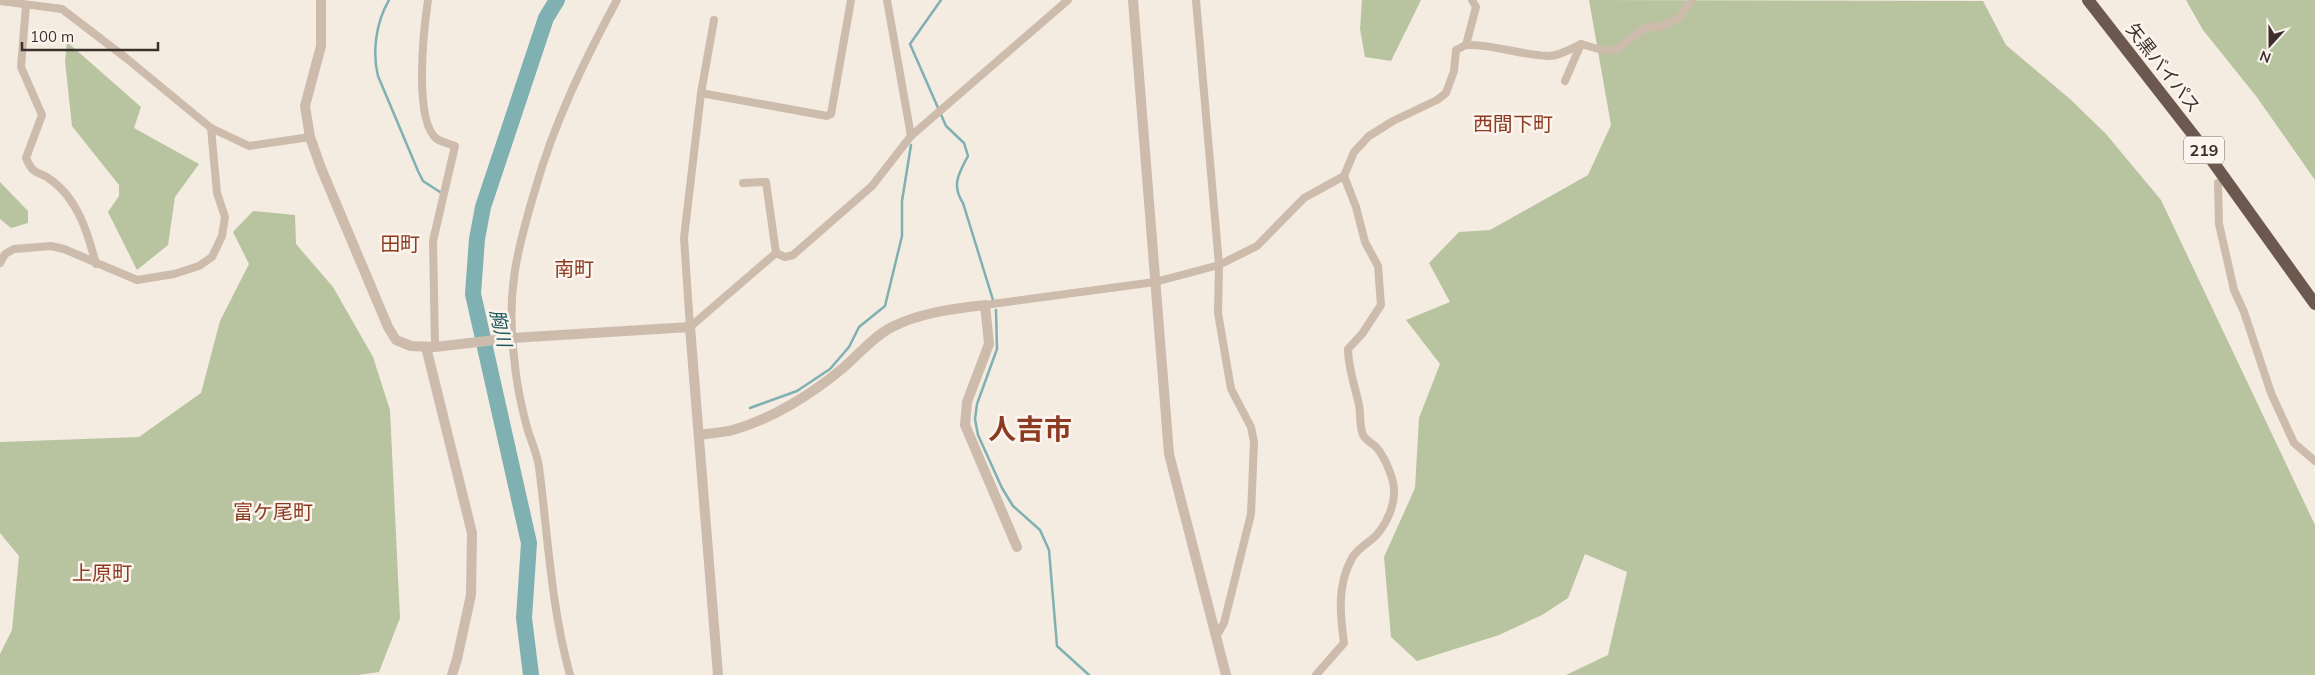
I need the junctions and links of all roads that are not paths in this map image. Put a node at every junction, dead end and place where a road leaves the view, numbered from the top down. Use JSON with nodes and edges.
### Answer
{"nodes":[{"id":1,"x":321,"y":0,"type":"edge"},
{"id":2,"x":428,"y":0,"type":"edge"},
{"id":3,"x":617,"y":0,"type":"edge"},
{"id":4,"x":850,"y":0,"type":"edge"},
{"id":5,"x":886,"y":0,"type":"edge"},
{"id":6,"x":1068,"y":0,"type":"edge"},
{"id":7,"x":1133,"y":0,"type":"edge"},
{"id":8,"x":1196,"y":0,"type":"edge"},
{"id":9,"x":1472,"y":0,"type":"edge"},
{"id":10,"x":1692,"y":0,"type":"edge"},
{"id":11,"x":2088,"y":0,"type":"edge"},
{"id":12,"x":0,"y":1,"type":"edge"},
{"id":13,"x":26,"y":5,"type":"junction"},
{"id":14,"x":714,"y":20,"type":"dead end"},
{"id":15,"x":1581,"y":44,"type":"junction"},
{"id":16,"x":1466,"y":45,"type":"junction"},
{"id":17,"x":1565,"y":81,"type":"dead end"},
{"id":18,"x":701,"y":93,"type":"junction"},
{"id":19,"x":211,"y":128,"type":"junction"},
{"id":20,"x":911,"y":136,"type":"junction"},
{"id":21,"x":310,"y":137,"type":"junction"},
{"id":22,"x":1344,"y":176,"type":"junction"},
{"id":23,"x":743,"y":183,"type":"dead end"},
{"id":24,"x":2218,"y":183,"type":"dead end"},
{"id":25,"x":776,"y":253,"type":"junction"},
{"id":26,"x":0,"y":263,"type":"edge"},
{"id":27,"x":96,"y":264,"type":"junction"},
{"id":28,"x":1219,"y":265,"type":"junction"},
{"id":29,"x":1155,"y":282,"type":"junction"},
{"id":30,"x":2315,"y":304,"type":"edge"},
{"id":31,"x":985,"y":305,"type":"junction"},
{"id":32,"x":690,"y":327,"type":"junction"},
{"id":33,"x":508,"y":338,"type":"junction"},
{"id":34,"x":431,"y":347,"type":"junction"},
{"id":35,"x":699,"y":435,"type":"junction"},
{"id":36,"x":2315,"y":461,"type":"edge"},
{"id":37,"x":1017,"y":547,"type":"dead end"},
{"id":38,"x":1216,"y":637,"type":"junction"},
{"id":39,"x":452,"y":675,"type":"edge"},
{"id":40,"x":570,"y":675,"type":"edge"},
{"id":41,"x":718,"y":675,"type":"edge"},
{"id":42,"x":1226,"y":675,"type":"edge"},
{"id":43,"x":1316,"y":675,"type":"edge"}],
"edges":[{"from":1,"to":21,"type":"street"},
{"from":2,"to":34,"type":"street"},
{"from":3,"to":33,"type":"street"},
{"from":4,"to":18,"type":"street"},
{"from":5,"to":20,"type":"street"},
{"from":6,"to":20,"type":"street"},
{"from":7,"to":29,"type":"street"},
{"from":8,"to":28,"type":"street"},
{"from":9,"to":16,"type":"street"},
{"from":10,"to":15,"type":"street"},
{"from":11,"to":30,"type":"highway","name":"矢黒バイパス","number":"219"},
{"from":12,"to":13,"type":"street"},
{"from":13,"to":19,"type":"street"},
{"from":13,"to":27,"type":"street"},
{"from":14,"to":18,"type":"street"},
{"from":15,"to":16,"type":"street"},
{"from":15,"to":17,"type":"street"},
{"from":16,"to":22,"type":"street"},
{"from":18,"to":32,"type":"street"},
{"from":19,"to":21,"type":"street"},
{"from":19,"to":27,"type":"street"},
{"from":20,"to":25,"type":"street"},
{"from":21,"to":34,"type":"street"},
{"from":22,"to":28,"type":"street"},
{"from":22,"to":43,"type":"street"},
{"from":23,"to":25,"type":"street"},
{"from":24,"to":36,"type":"street"},
{"from":25,"to":32,"type":"street"},
{"from":26,"to":27,"type":"street"},
{"from":28,"to":29,"type":"street"},
{"from":28,"to":38,"type":"street"},
{"from":29,"to":31,"type":"street"},
{"from":29,"to":38,"type":"street"},
{"from":31,"to":35,"type":"street"},
{"from":31,"to":37,"type":"street"},
{"from":32,"to":33,"type":"street"},
{"from":32,"to":35,"type":"street"},
{"from":33,"to":34,"type":"street"},
{"from":33,"to":40,"type":"street"},
{"from":34,"to":39,"type":"street"},
{"from":35,"to":41,"type":"street"},
{"from":38,"to":42,"type":"street"}]}
